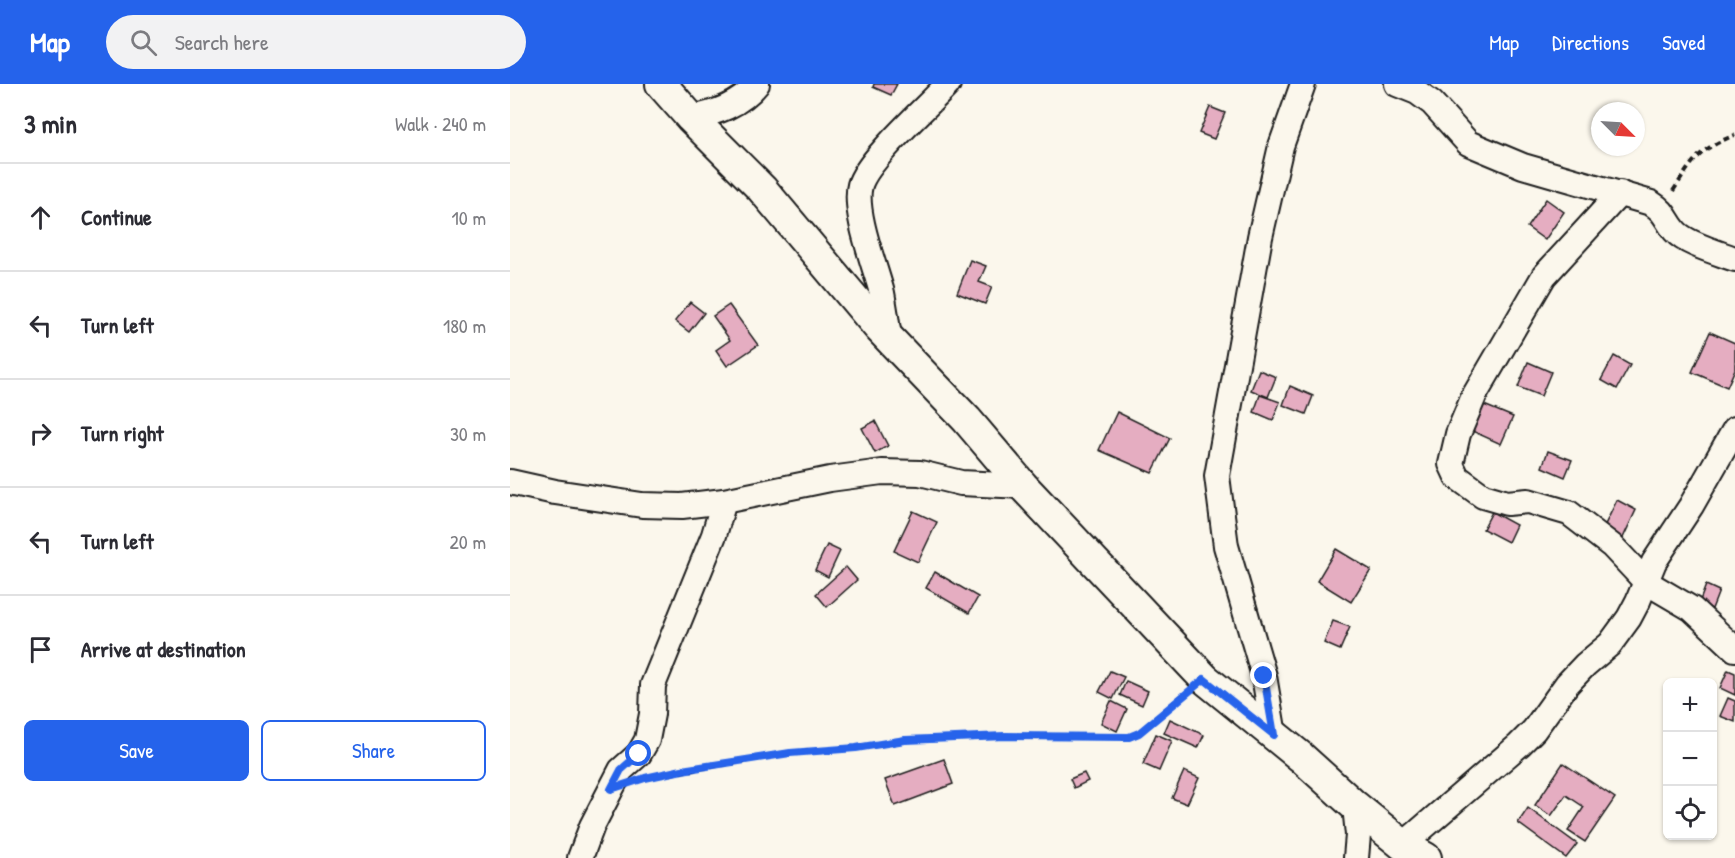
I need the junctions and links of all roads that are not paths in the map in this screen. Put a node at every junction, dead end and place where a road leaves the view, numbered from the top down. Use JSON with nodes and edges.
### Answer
{"nodes":[{"id":1,"x":661,"y":84,"type":"edge"},
{"id":2,"x":756,"y":84,"type":"edge"},
{"id":3,"x":948,"y":84,"type":"edge"},
{"id":4,"x":1303,"y":84,"type":"edge"},
{"id":5,"x":1310,"y":84,"type":"edge"},
{"id":6,"x":1397,"y":84,"type":"edge"},
{"id":7,"x":691,"y":118,"type":"junction"},
{"id":8,"x":1620,"y":193,"type":"junction"},
{"id":9,"x":1735,"y":259,"type":"edge"},
{"id":10,"x":889,"y":338,"type":"junction"},
{"id":11,"x":1735,"y":429,"type":"edge"},
{"id":12,"x":510,"y":482,"type":"edge"},
{"id":13,"x":1023,"y":486,"type":"junction"},
{"id":14,"x":724,"y":501,"type":"junction"},
{"id":15,"x":1646,"y":582,"type":"junction"},
{"id":16,"x":1735,"y":648,"type":"edge"},
{"id":17,"x":1274,"y":735,"type":"junction"},
{"id":18,"x":1355,"y":806,"type":"junction"},
{"id":19,"x":1415,"y":852,"type":"edge"},
{"id":20,"x":580,"y":858,"type":"edge"},
{"id":21,"x":1356,"y":858,"type":"edge"}],
"edges":[{"from":1,"to":7,"type":"main road"},
{"from":2,"to":7,"type":"street"},
{"from":3,"to":10,"type":"street"},
{"from":4,"to":5,"type":"street"},
{"from":4,"to":17,"type":"street"},
{"from":6,"to":8,"type":"street"},
{"from":7,"to":10,"type":"main road"},
{"from":8,"to":9,"type":"street"},
{"from":8,"to":15,"type":"street"},
{"from":10,"to":13,"type":"main road"},
{"from":11,"to":15,"type":"street"},
{"from":12,"to":14,"type":"street"},
{"from":13,"to":14,"type":"street"},
{"from":13,"to":17,"type":"main road"},
{"from":14,"to":20,"type":"street"},
{"from":15,"to":16,"type":"street"},
{"from":15,"to":19,"type":"street"},
{"from":17,"to":18,"type":"main road"},
{"from":18,"to":19,"type":"main road"},
{"from":18,"to":21,"type":"street"}]}
